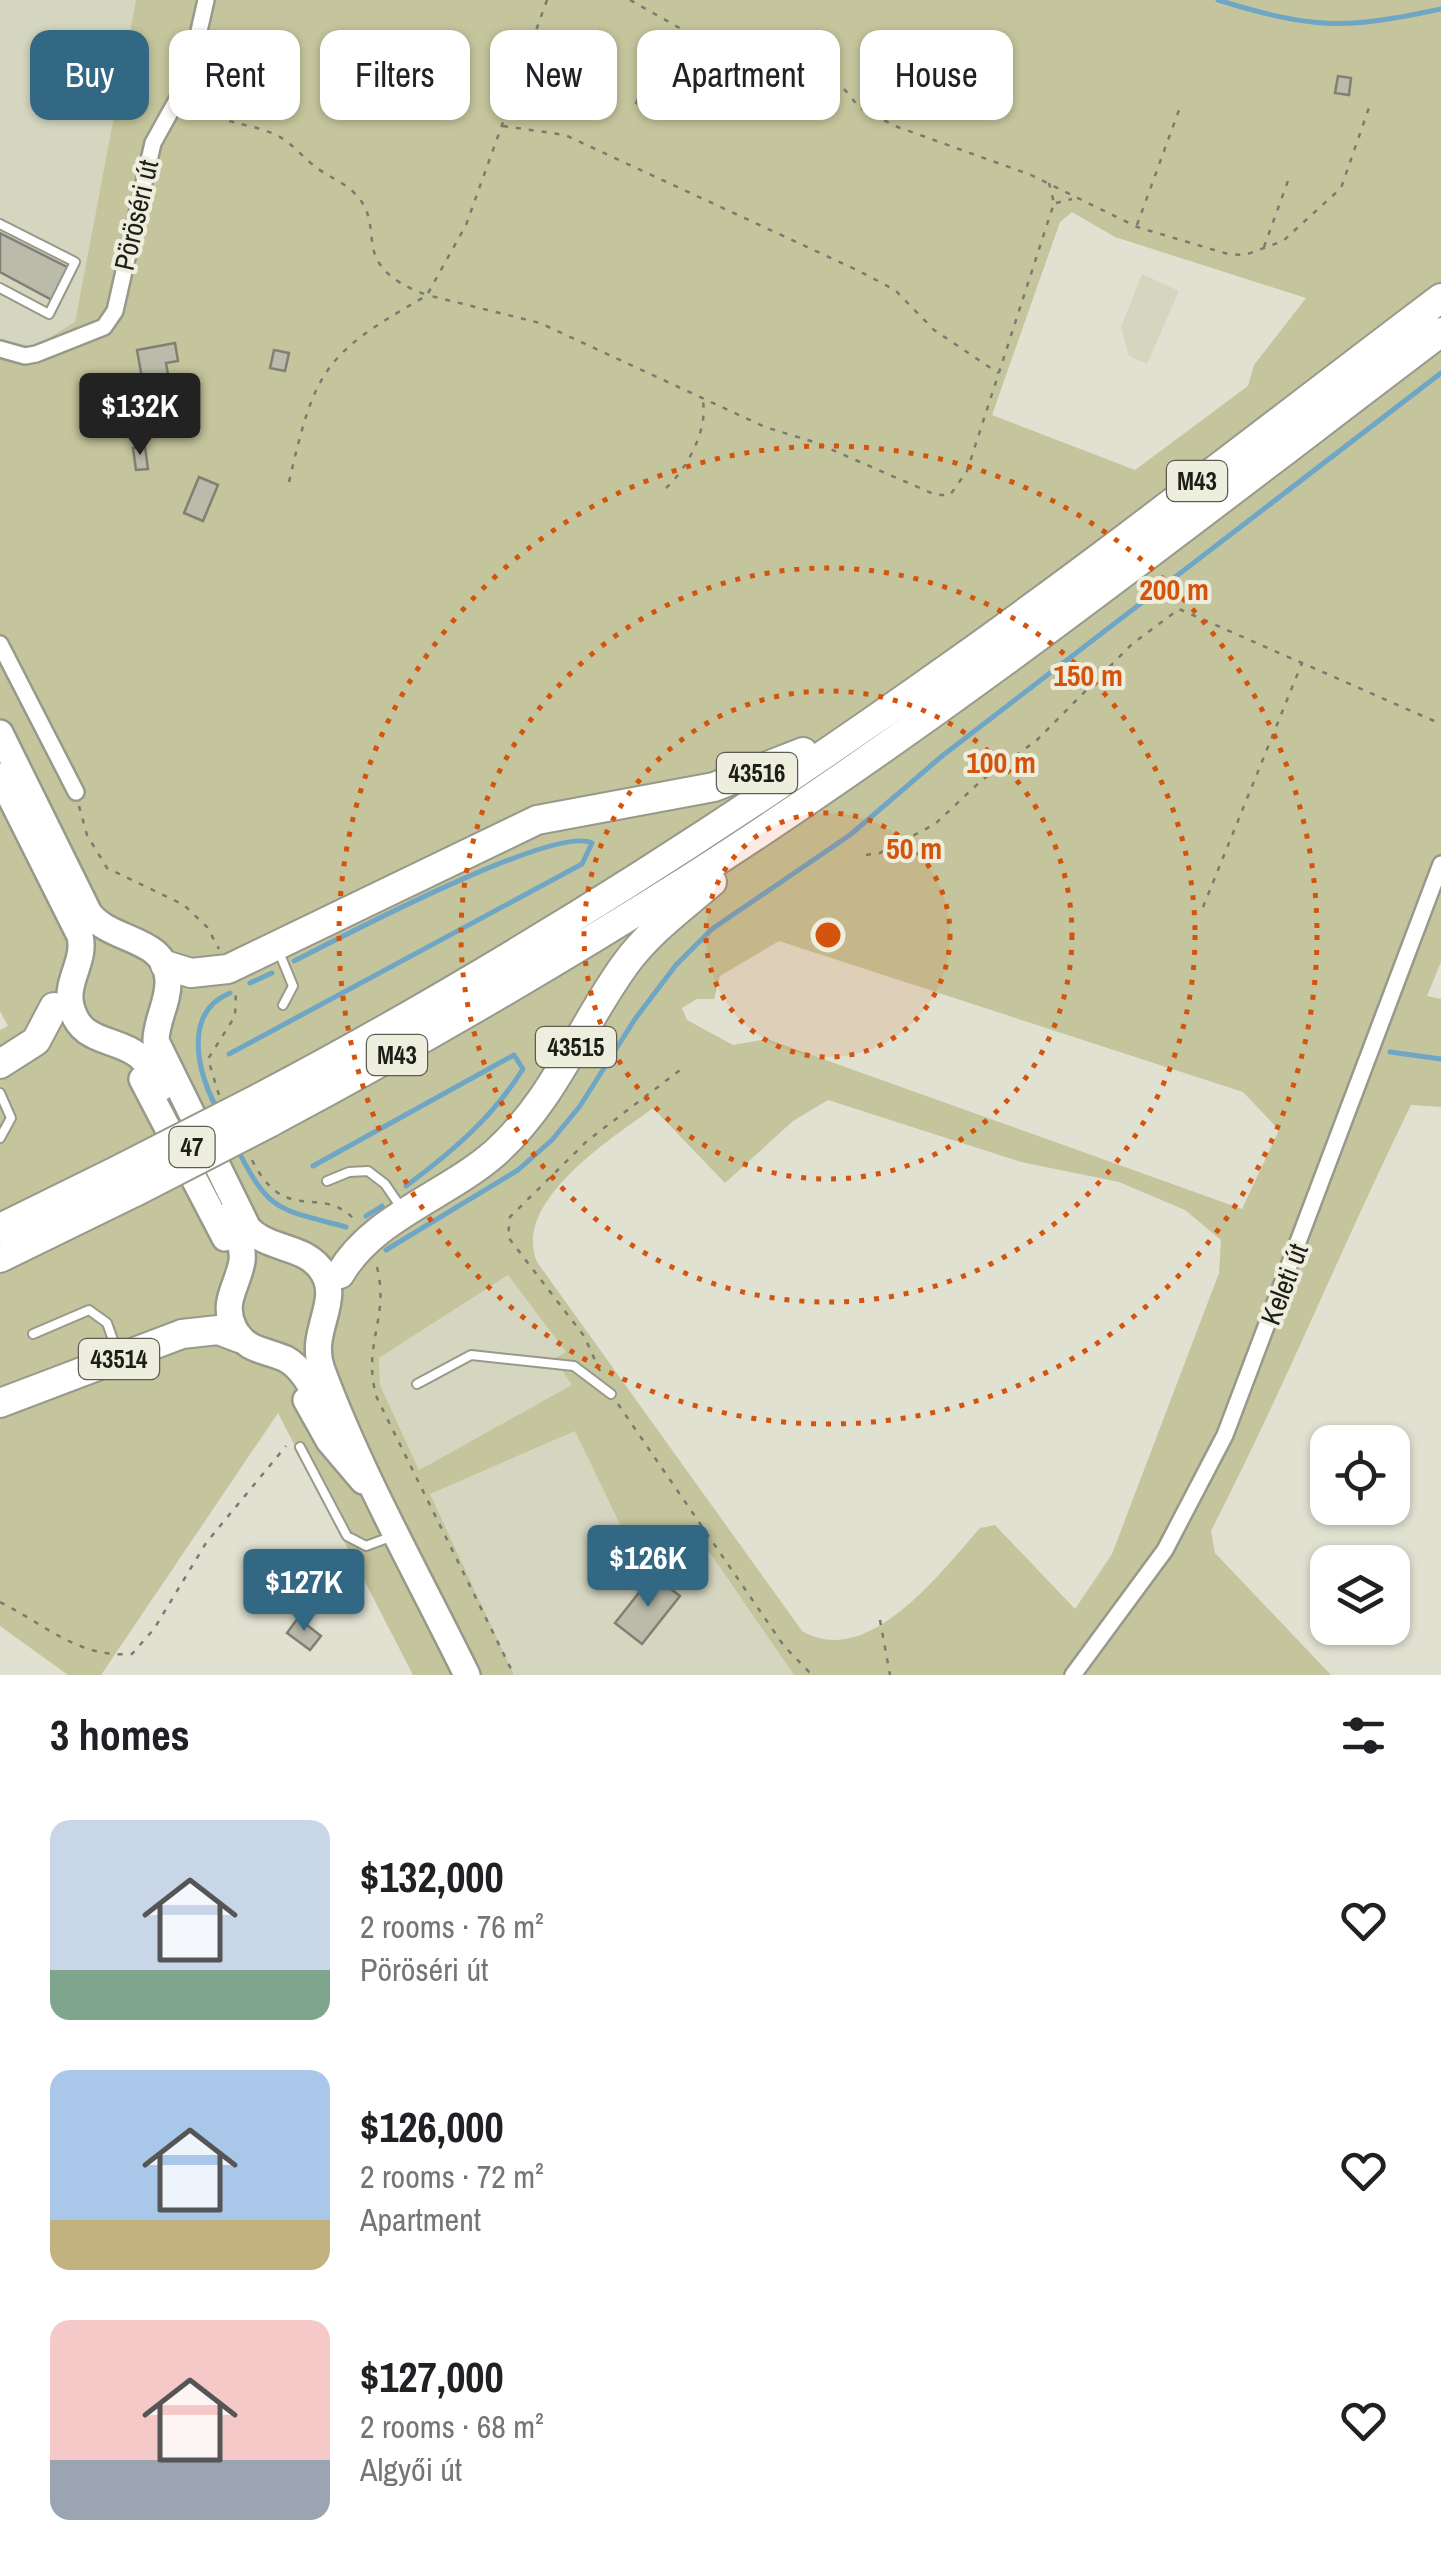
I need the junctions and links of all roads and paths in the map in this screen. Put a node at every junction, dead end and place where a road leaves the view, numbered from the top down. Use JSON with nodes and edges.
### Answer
{"nodes":[{"id":1,"x":206,"y":0,"type":"edge"},
{"id":2,"x":546,"y":0,"type":"edge"},
{"id":3,"x":630,"y":0,"type":"edge"},
{"id":4,"x":200,"y":30,"type":"edge"},
{"id":5,"x":1371,"y":102,"type":"dead end"},
{"id":6,"x":1179,"y":110,"type":"dead end"},
{"id":7,"x":169,"y":113,"type":"edge"},
{"id":8,"x":220,"y":120,"type":"edge"},
{"id":9,"x":503,"y":126,"type":"junction"},
{"id":10,"x":1289,"y":178,"type":"dead end"},
{"id":11,"x":1049,"y":183,"type":"junction"},
{"id":12,"x":1075,"y":198,"type":"junction"},
{"id":13,"x":1054,"y":203,"type":"junction"},
{"id":14,"x":0,"y":224,"type":"edge"},
{"id":15,"x":1137,"y":226,"type":"junction"},
{"id":16,"x":1263,"y":250,"type":"junction"},
{"id":17,"x":0,"y":288,"type":"edge"},
{"id":18,"x":428,"y":295,"type":"junction"},
{"id":19,"x":1441,"y":298,"type":"edge"},
{"id":20,"x":1441,"y":332,"type":"edge"},
{"id":21,"x":0,"y":349,"type":"edge"},
{"id":22,"x":999,"y":374,"type":"junction"},
{"id":23,"x":702,"y":397,"type":"junction"},
{"id":24,"x":289,"y":482,"type":"dead end"},
{"id":25,"x":666,"y":488,"type":"dead end"},
{"id":26,"x":0,"y":644,"type":"edge"},
{"id":27,"x":1302,"y":662,"type":"junction"},
{"id":28,"x":954,"y":665,"type":"junction"},
{"id":29,"x":1441,"y":724,"type":"edge"},
{"id":30,"x":0,"y":733,"type":"edge"},
{"id":31,"x":0,"y":776,"type":"edge"},
{"id":32,"x":76,"y":792,"type":"joint"},
{"id":33,"x":23,"y":801,"type":"junction"},
{"id":34,"x":799,"y":804,"type":"junction"},
{"id":35,"x":866,"y":855,"type":"dead end"},
{"id":36,"x":1441,"y":864,"type":"edge"},
{"id":37,"x":1203,"y":907,"type":"dead end"},
{"id":38,"x":117,"y":927,"type":"junction"},
{"id":39,"x":277,"y":948,"type":"junction"},
{"id":40,"x":76,"y":951,"type":"junction"},
{"id":41,"x":175,"y":968,"type":"junction"},
{"id":42,"x":228,"y":969,"type":"junction"},
{"id":43,"x":283,"y":1005,"type":"dead end"},
{"id":44,"x":54,"y":1008,"type":"junction"},
{"id":45,"x":0,"y":1064,"type":"edge"},
{"id":46,"x":684,"y":1067,"type":"dead end"},
{"id":47,"x":0,"y":1093,"type":"edge"},
{"id":48,"x":221,"y":1100,"type":"dead end"},
{"id":49,"x":265,"y":1110,"type":"junction"},
{"id":50,"x":0,"y":1138,"type":"edge"},
{"id":51,"x":246,"y":1147,"type":"dead end"},
{"id":52,"x":128,"y":1180,"type":"junction"},
{"id":53,"x":327,"y":1181,"type":"dead end"},
{"id":54,"x":406,"y":1214,"type":"junction"},
{"id":55,"x":0,"y":1228,"type":"edge"},
{"id":56,"x":366,"y":1240,"type":"junction"},
{"id":57,"x":0,"y":1258,"type":"edge"},
{"id":58,"x":340,"y":1274,"type":"junction"},
{"id":59,"x":33,"y":1334,"type":"dead end"},
{"id":60,"x":229,"y":1334,"type":"junction"},
{"id":61,"x":321,"y":1343,"type":"junction"},
{"id":62,"x":120,"y":1358,"type":"junction"},
{"id":63,"x":284,"y":1358,"type":"junction"},
{"id":64,"x":417,"y":1384,"type":"dead end"},
{"id":65,"x":611,"y":1394,"type":"junction"},
{"id":66,"x":0,"y":1404,"type":"edge"},
{"id":67,"x":300,"y":1446,"type":"joint"},
{"id":68,"x":382,"y":1504,"type":"junction"},
{"id":69,"x":397,"y":1534,"type":"junction"},
{"id":70,"x":0,"y":1602,"type":"edge"},
{"id":71,"x":880,"y":1620,"type":"dead end"},
{"id":72,"x":468,"y":1675,"type":"edge"},
{"id":73,"x":514,"y":1675,"type":"edge"},
{"id":74,"x":812,"y":1675,"type":"edge"},
{"id":75,"x":890,"y":1675,"type":"edge"},
{"id":76,"x":1073,"y":1675,"type":"edge"}],
"edges":[{"from":1,"to":4,"type":"street","name":"Pöröséri út"},
{"from":2,"to":9,"type":"path"},
{"from":3,"to":11,"type":"path"},
{"from":5,"to":16,"type":"path"},
{"from":6,"to":15,"type":"path"},
{"from":7,"to":21,"type":"street","name":"Pöröséri út"},
{"from":8,"to":18,"type":"path"},
{"from":9,"to":18,"type":"path"},
{"from":9,"to":22,"type":"path"},
{"from":10,"to":16,"type":"path"},
{"from":11,"to":12,"type":"path"},
{"from":11,"to":13,"type":"path"},
{"from":12,"to":13,"type":"path"},
{"from":12,"to":15,"type":"path"},
{"from":13,"to":22,"type":"path"},
{"from":14,"to":17,"type":"lane"},
{"from":15,"to":16,"type":"path"},
{"from":18,"to":23,"type":"path"},
{"from":18,"to":24,"type":"path"},
{"from":19,"to":28,"type":"highway","number":"M43"},
{"from":20,"to":34,"type":"highway","number":"M43"},
{"from":22,"to":23,"type":"path"},
{"from":23,"to":25,"type":"path"},
{"from":26,"to":32,"type":"street"},
{"from":27,"to":29,"type":"path"},
{"from":27,"to":35,"type":"path"},
{"from":27,"to":37,"type":"path"},
{"from":28,"to":39,"type":"highway","number":"43516"},
{"from":28,"to":49,"type":"highway","number":"M43"},
{"from":30,"to":33,"type":"main road"},
{"from":31,"to":33,"type":"main road"},
{"from":32,"to":42,"type":"path"},
{"from":33,"to":38,"type":"main road"},
{"from":33,"to":40,"type":"main road"},
{"from":34,"to":49,"type":"highway","number":"M43"},
{"from":34,"to":54,"type":"highway","number":"43515"},
{"from":36,"to":76,"type":"street","name":"Keleti út"},
{"from":38,"to":40,"type":"main road"},
{"from":38,"to":41,"type":"main road"},
{"from":39,"to":42,"type":"highway","number":"43516"},
{"from":39,"to":43,"type":"lane"},
{"from":40,"to":44,"type":"main road"},
{"from":40,"to":60,"type":"main road","number":"47"},
{"from":41,"to":42,"type":"highway","number":"43516"},
{"from":41,"to":58,"type":"main road","number":"47"},
{"from":41,"to":61,"type":"main road","number":"47"},
{"from":42,"to":48,"type":"path"},
{"from":44,"to":45,"type":"highway"},
{"from":44,"to":60,"type":"main road","number":"47"},
{"from":46,"to":65,"type":"path"},
{"from":47,"to":50,"type":"lane"},
{"from":49,"to":52,"type":"highway","number":"M43","bridge":true},
{"from":51,"to":56,"type":"path"},
{"from":52,"to":55,"type":"highway","number":"M43"},
{"from":52,"to":57,"type":"highway","number":"M43"},
{"from":53,"to":54,"type":"lane"},
{"from":54,"to":56,"type":"highway","number":"43515"},
{"from":56,"to":58,"type":"highway","number":"43515"},
{"from":56,"to":73,"type":"path"},
{"from":58,"to":61,"type":"main road"},
{"from":59,"to":62,"type":"lane"},
{"from":60,"to":62,"type":"highway","number":"43514"},
{"from":60,"to":63,"type":"main road"},
{"from":60,"to":68,"type":"main road"},
{"from":61,"to":63,"type":"main road"},
{"from":61,"to":68,"type":"main road"},
{"from":62,"to":66,"type":"highway","number":"43514"},
{"from":63,"to":68,"type":"main road"},
{"from":64,"to":65,"type":"lane"},
{"from":65,"to":74,"type":"path"},
{"from":67,"to":69,"type":"lane"},
{"from":67,"to":70,"type":"path"},
{"from":68,"to":69,"type":"main road"},
{"from":69,"to":72,"type":"main road"},
{"from":71,"to":75,"type":"path"}]}
